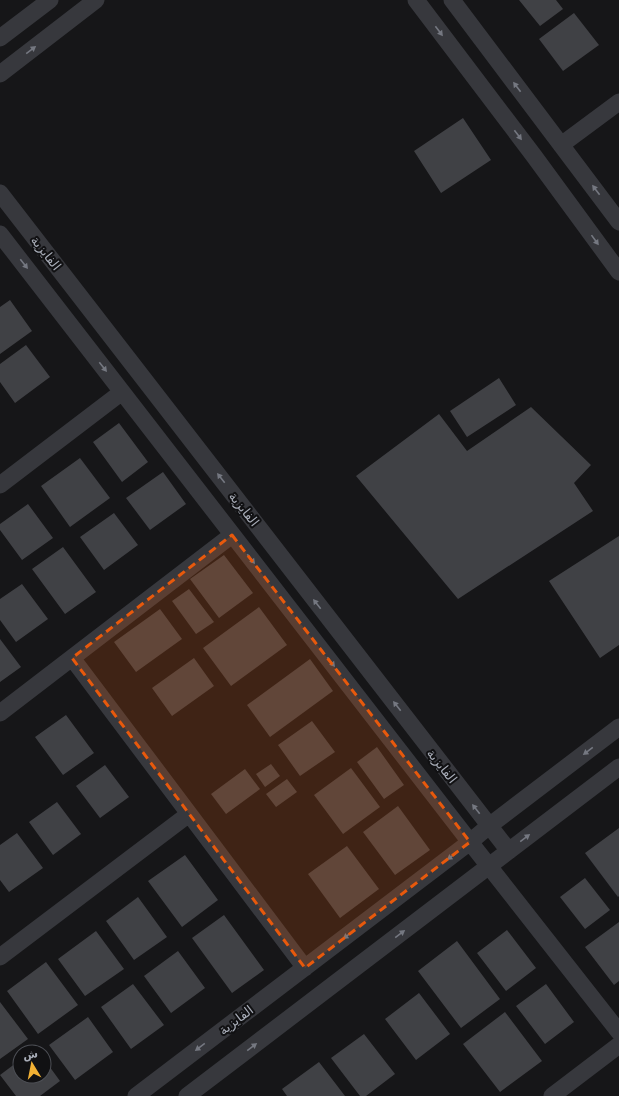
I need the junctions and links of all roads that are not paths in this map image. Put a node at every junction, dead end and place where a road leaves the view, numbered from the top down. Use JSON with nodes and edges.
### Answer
{"nodes":[{"id":1,"x":50,"y":0,"type":"edge"},
{"id":2,"x":96,"y":0,"type":"edge"},
{"id":3,"x":416,"y":0,"type":"edge"},
{"id":4,"x":452,"y":0,"type":"edge"},
{"id":5,"x":0,"y":38,"type":"edge"},
{"id":6,"x":0,"y":74,"type":"edge"},
{"id":7,"x":619,"y":102,"type":"edge"},
{"id":8,"x":561,"y":145,"type":"junction"},
{"id":9,"x":0,"y":193,"type":"edge"},
{"id":10,"x":619,"y":222,"type":"edge"},
{"id":11,"x":0,"y":234,"type":"edge"},
{"id":12,"x":619,"y":272,"type":"edge"},
{"id":13,"x":122,"y":392,"type":"junction"},
{"id":14,"x":0,"y":485,"type":"edge"},
{"id":15,"x":232,"y":534,"type":"junction"},
{"id":16,"x":72,"y":658,"type":"junction"},
{"id":17,"x":0,"y":713,"type":"edge"},
{"id":18,"x":619,"y":727,"type":"edge"},
{"id":19,"x":619,"y":768,"type":"edge"},
{"id":20,"x":189,"y":814,"type":"junction"},
{"id":21,"x":489,"y":826,"type":"junction"},
{"id":22,"x":470,"y":842,"type":"junction"},
{"id":23,"x":509,"y":851,"type":"junction"},
{"id":24,"x":489,"y":866,"type":"junction"},
{"id":25,"x":0,"y":957,"type":"edge"},
{"id":26,"x":305,"y":968,"type":"junction"},
{"id":27,"x":619,"y":1032,"type":"edge"},
{"id":28,"x":619,"y":1045,"type":"edge"},
{"id":29,"x":136,"y":1096,"type":"edge"},
{"id":30,"x":187,"y":1096,"type":"edge"},
{"id":31,"x":552,"y":1096,"type":"edge"}],
"edges":[{"from":1,"to":5,"type":"street"},
{"from":6,"to":2,"type":"street","one_way":true},
{"from":3,"to":12,"type":"street","one_way":true},
{"from":8,"to":4,"type":"street","one_way":true},
{"from":7,"to":8,"type":"street"},
{"from":10,"to":8,"type":"street","one_way":true},
{"from":21,"to":9,"type":"street","name":"الفايزية","one_way":true},
{"from":11,"to":13,"type":"street","name":"الفايزية","one_way":true},
{"from":13,"to":14,"type":"street"},
{"from":13,"to":15,"type":"street","name":"الفايزية"},
{"from":15,"to":16,"type":"street"},
{"from":15,"to":22,"type":"street","name":"الفايزية","one_way":true},
{"from":16,"to":17,"type":"street"},
{"from":16,"to":20,"type":"street"},
{"from":18,"to":21,"type":"street","name":"الفايزية","one_way":true},
{"from":23,"to":19,"type":"street","one_way":true},
{"from":20,"to":25,"type":"street"},
{"from":20,"to":26,"type":"street"},
{"from":21,"to":22,"type":"street","name":"الفايزية"},
{"from":21,"to":23,"type":"street","name":"الفايزية"},
{"from":22,"to":24,"type":"street","name":"الفايزية"},
{"from":22,"to":26,"type":"street","name":"الفايزية","one_way":true},
{"from":23,"to":24,"type":"street"},
{"from":24,"to":27,"type":"street","name":"الفايزية"},
{"from":30,"to":24,"type":"street","one_way":true},
{"from":26,"to":29,"type":"street","name":"الفايزية","one_way":true},
{"from":28,"to":31,"type":"street"}]}
